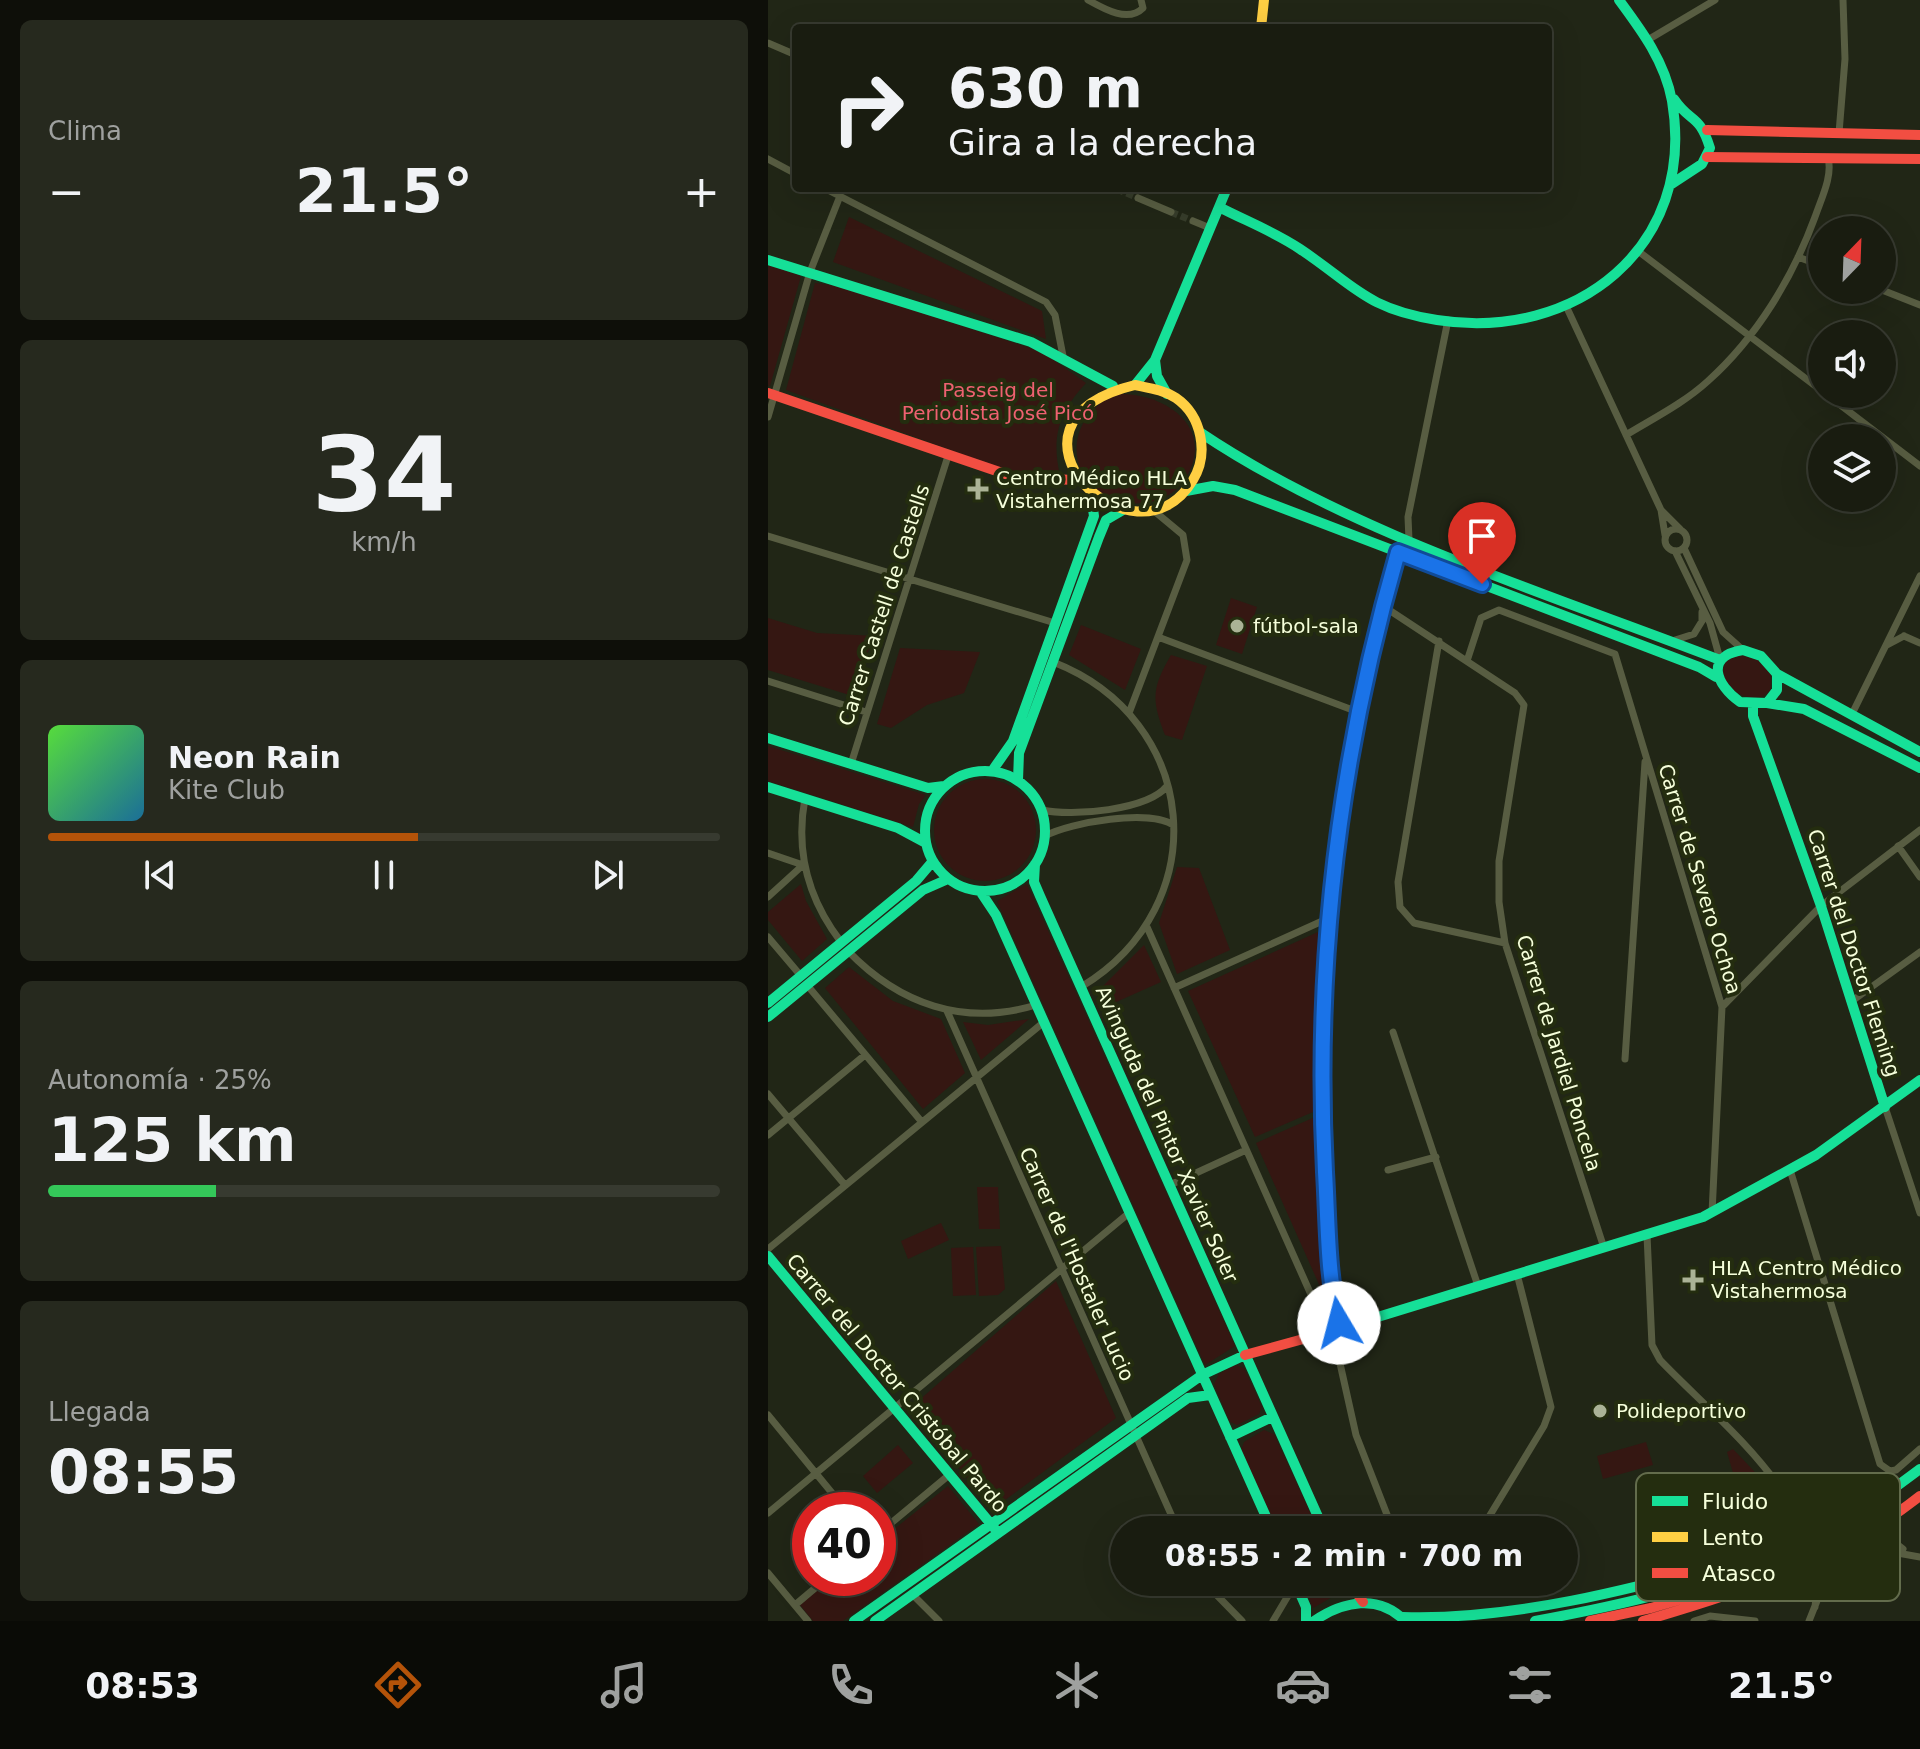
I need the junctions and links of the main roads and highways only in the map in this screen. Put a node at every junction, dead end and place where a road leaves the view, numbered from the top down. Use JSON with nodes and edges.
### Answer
{"nodes":[{"id":1,"x":1264,"y":0,"type":"edge"},
{"id":2,"x":1619,"y":0,"type":"edge"},
{"id":3,"x":1261,"y":24,"type":"edge"},
{"id":4,"x":1674,"y":97,"type":"junction"},
{"id":5,"x":1696,"y":118,"type":"junction"},
{"id":6,"x":1677,"y":127,"type":"junction"},
{"id":7,"x":1707,"y":130,"type":"junction"},
{"id":8,"x":1920,"y":135,"type":"edge"},
{"id":9,"x":1707,"y":157,"type":"junction"},
{"id":10,"x":1676,"y":159,"type":"junction"},
{"id":11,"x":1920,"y":159,"type":"edge"},
{"id":12,"x":1691,"y":171,"type":"junction"},
{"id":13,"x":1670,"y":185,"type":"junction"},
{"id":14,"x":1225,"y":192,"type":"edge"},
{"id":15,"x":1219,"y":207,"type":"junction"},
{"id":16,"x":768,"y":260,"type":"edge"},
{"id":17,"x":1155,"y":360,"type":"junction"},
{"id":18,"x":1135,"y":385,"type":"junction"},
{"id":19,"x":1115,"y":387,"type":"junction"},
{"id":20,"x":772,"y":394,"type":"edge"},
{"id":21,"x":1167,"y":394,"type":"junction"},
{"id":22,"x":1201,"y":433,"type":"junction"},
{"id":23,"x":1077,"y":480,"type":"junction"},
{"id":24,"x":1186,"y":491,"type":"junction"},
{"id":25,"x":1091,"y":496,"type":"junction"},
{"id":26,"x":1125,"y":509,"type":"junction"},
{"id":27,"x":1398,"y":552,"type":"junction"},
{"id":28,"x":1720,"y":660,"type":"junction"},
{"id":29,"x":1777,"y":674,"type":"junction"},
{"id":30,"x":1716,"y":677,"type":"junction"},
{"id":31,"x":1767,"y":703,"type":"junction"},
{"id":32,"x":1753,"y":705,"type":"junction"},
{"id":33,"x":768,"y":738,"type":"edge"},
{"id":34,"x":1920,"y":752,"type":"edge"},
{"id":35,"x":1920,"y":768,"type":"edge"},
{"id":36,"x":992,"y":771,"type":"junction"},
{"id":37,"x":1018,"y":780,"type":"junction"},
{"id":38,"x":944,"y":786,"type":"junction"},
{"id":39,"x":768,"y":787,"type":"edge"},
{"id":40,"x":926,"y":843,"type":"junction"},
{"id":41,"x":933,"y":861,"type":"junction"},
{"id":42,"x":1035,"y":864,"type":"junction"},
{"id":43,"x":948,"y":879,"type":"junction"},
{"id":44,"x":980,"y":891,"type":"junction"},
{"id":45,"x":844,"y":947,"type":"junction"},
{"id":46,"x":804,"y":981,"type":"junction"},
{"id":47,"x":768,"y":1003,"type":"edge"},
{"id":48,"x":768,"y":1017,"type":"edge"},
{"id":49,"x":1920,"y":1080,"type":"edge"},
{"id":50,"x":1885,"y":1107,"type":"junction"},
{"id":51,"x":768,"y":1256,"type":"edge"},
{"id":52,"x":1333,"y":1328,"type":"junction"},
{"id":53,"x":1245,"y":1355,"type":"junction"},
{"id":54,"x":1202,"y":1375,"type":"junction"},
{"id":55,"x":1210,"y":1395,"type":"junction"},
{"id":56,"x":1272,"y":1417,"type":"junction"},
{"id":57,"x":1134,"y":1430,"type":"junction"},
{"id":58,"x":1230,"y":1437,"type":"junction"},
{"id":59,"x":1920,"y":1469,"type":"edge"},
{"id":60,"x":1900,"y":1485,"type":"edge"},
{"id":61,"x":1920,"y":1496,"type":"edge"},
{"id":62,"x":1914,"y":1506,"type":"edge"},
{"id":63,"x":1266,"y":1516,"type":"edge"},
{"id":64,"x":1318,"y":1516,"type":"edge"},
{"id":65,"x":990,"y":1524,"type":"junction"},
{"id":66,"x":999,"y":1532,"type":"junction"},
{"id":67,"x":1636,"y":1587,"type":"edge"},
{"id":68,"x":1301,"y":1596,"type":"edge"},
{"id":69,"x":1359,"y":1596,"type":"edge"},
{"id":70,"x":1636,"y":1601,"type":"edge"},
{"id":71,"x":1675,"y":1601,"type":"edge"},
{"id":72,"x":1706,"y":1601,"type":"edge"},
{"id":73,"x":1363,"y":1602,"type":"junction"},
{"id":74,"x":1404,"y":1619,"type":"edge"},
{"id":75,"x":854,"y":1621,"type":"edge"},
{"id":76,"x":875,"y":1621,"type":"edge"},
{"id":77,"x":1306,"y":1621,"type":"edge"},
{"id":78,"x":1314,"y":1621,"type":"edge"},
{"id":79,"x":1535,"y":1621,"type":"edge"},
{"id":80,"x":1590,"y":1621,"type":"edge"},
{"id":81,"x":1643,"y":1621,"type":"edge"}],
"edges":[{"from":1,"to":3,"type":"main road"},
{"from":2,"to":4,"type":"main road"},
{"from":4,"to":5,"type":"main road"},
{"from":4,"to":6,"type":"main road"},
{"from":5,"to":6,"type":"main road"},
{"from":5,"to":7,"type":"main road"},
{"from":6,"to":10,"type":"main road"},
{"from":7,"to":8,"type":"main road"},
{"from":7,"to":9,"type":"main road"},
{"from":9,"to":11,"type":"main road"},
{"from":9,"to":12,"type":"main road"},
{"from":10,"to":12,"type":"main road"},
{"from":10,"to":13,"type":"main road"},
{"from":12,"to":13,"type":"main road"},
{"from":13,"to":15,"type":"main road"},
{"from":14,"to":15,"type":"main road"},
{"from":15,"to":17,"type":"main road"},
{"from":16,"to":19,"type":"main road"},
{"from":17,"to":18,"type":"main road"},
{"from":17,"to":21,"type":"main road"},
{"from":18,"to":19,"type":"main road"},
{"from":18,"to":21,"type":"main road"},
{"from":19,"to":23,"type":"main road"},
{"from":20,"to":23,"type":"main road"},
{"from":21,"to":22,"type":"main road"},
{"from":22,"to":24,"type":"main road"},
{"from":22,"to":28,"type":"main road"},
{"from":23,"to":25,"type":"main road"},
{"from":24,"to":26,"type":"main road"},
{"from":24,"to":27,"type":"main road"},
{"from":25,"to":26,"type":"main road"},
{"from":25,"to":36,"type":"main road"},
{"from":26,"to":37,"type":"main road"},
{"from":27,"to":30,"type":"main road"},
{"from":27,"to":52,"type":"main road"},
{"from":28,"to":29,"type":"main road"},
{"from":28,"to":30,"type":"main road"},
{"from":29,"to":31,"type":"main road"},
{"from":29,"to":34,"type":"main road"},
{"from":30,"to":32,"type":"main road"},
{"from":31,"to":32,"type":"main road"},
{"from":31,"to":35,"type":"main road"},
{"from":32,"to":50,"type":"main road","name":"Carrer del Doctor Fleming"},
{"from":33,"to":38,"type":"main road"},
{"from":36,"to":37,"type":"main road"},
{"from":36,"to":38,"type":"main road"},
{"from":37,"to":42,"type":"main road"},
{"from":38,"to":40,"type":"main road"},
{"from":39,"to":40,"type":"main road"},
{"from":40,"to":41,"type":"main road"},
{"from":41,"to":43,"type":"main road"},
{"from":41,"to":45,"type":"main road"},
{"from":42,"to":44,"type":"main road"},
{"from":42,"to":53,"type":"main road","name":"Avinguda del Pintor Xavier Soler"},
{"from":43,"to":44,"type":"main road"},
{"from":43,"to":45,"type":"main road"},
{"from":44,"to":54,"type":"main road"},
{"from":45,"to":46,"type":"main road"},
{"from":46,"to":47,"type":"main road"},
{"from":46,"to":48,"type":"main road"},
{"from":49,"to":50,"type":"main road"},
{"from":50,"to":52,"type":"main road"},
{"from":51,"to":65,"type":"main road","name":"Carrer del Doctor Cristóbal Pardo"},
{"from":52,"to":53,"type":"main road"},
{"from":53,"to":54,"type":"main road"},
{"from":53,"to":56,"type":"main road","name":"Avinguda del Pintor Xavier Soler"},
{"from":54,"to":55,"type":"main road"},
{"from":54,"to":57,"type":"main road"},
{"from":55,"to":57,"type":"main road"},
{"from":55,"to":58,"type":"main road"},
{"from":56,"to":58,"type":"main road"},
{"from":56,"to":64,"type":"main road","name":"Avinguda del Pintor Xavier Soler"},
{"from":57,"to":65,"type":"main road"},
{"from":57,"to":66,"type":"main road"},
{"from":58,"to":63,"type":"main road"},
{"from":59,"to":60,"type":"main road"},
{"from":61,"to":62,"type":"main road"},
{"from":65,"to":66,"type":"main road","name":"Carrer del Doctor Cristóbal Pardo"},
{"from":65,"to":75,"type":"main road"},
{"from":66,"to":76,"type":"main road"},
{"from":67,"to":74,"type":"main road"},
{"from":68,"to":77,"type":"main road"},
{"from":69,"to":73,"type":"main road"},
{"from":70,"to":79,"type":"main road"},
{"from":71,"to":80,"type":"main road"},
{"from":72,"to":81,"type":"main road"},
{"from":73,"to":74,"type":"main road"},
{"from":73,"to":78,"type":"main road"}]}
